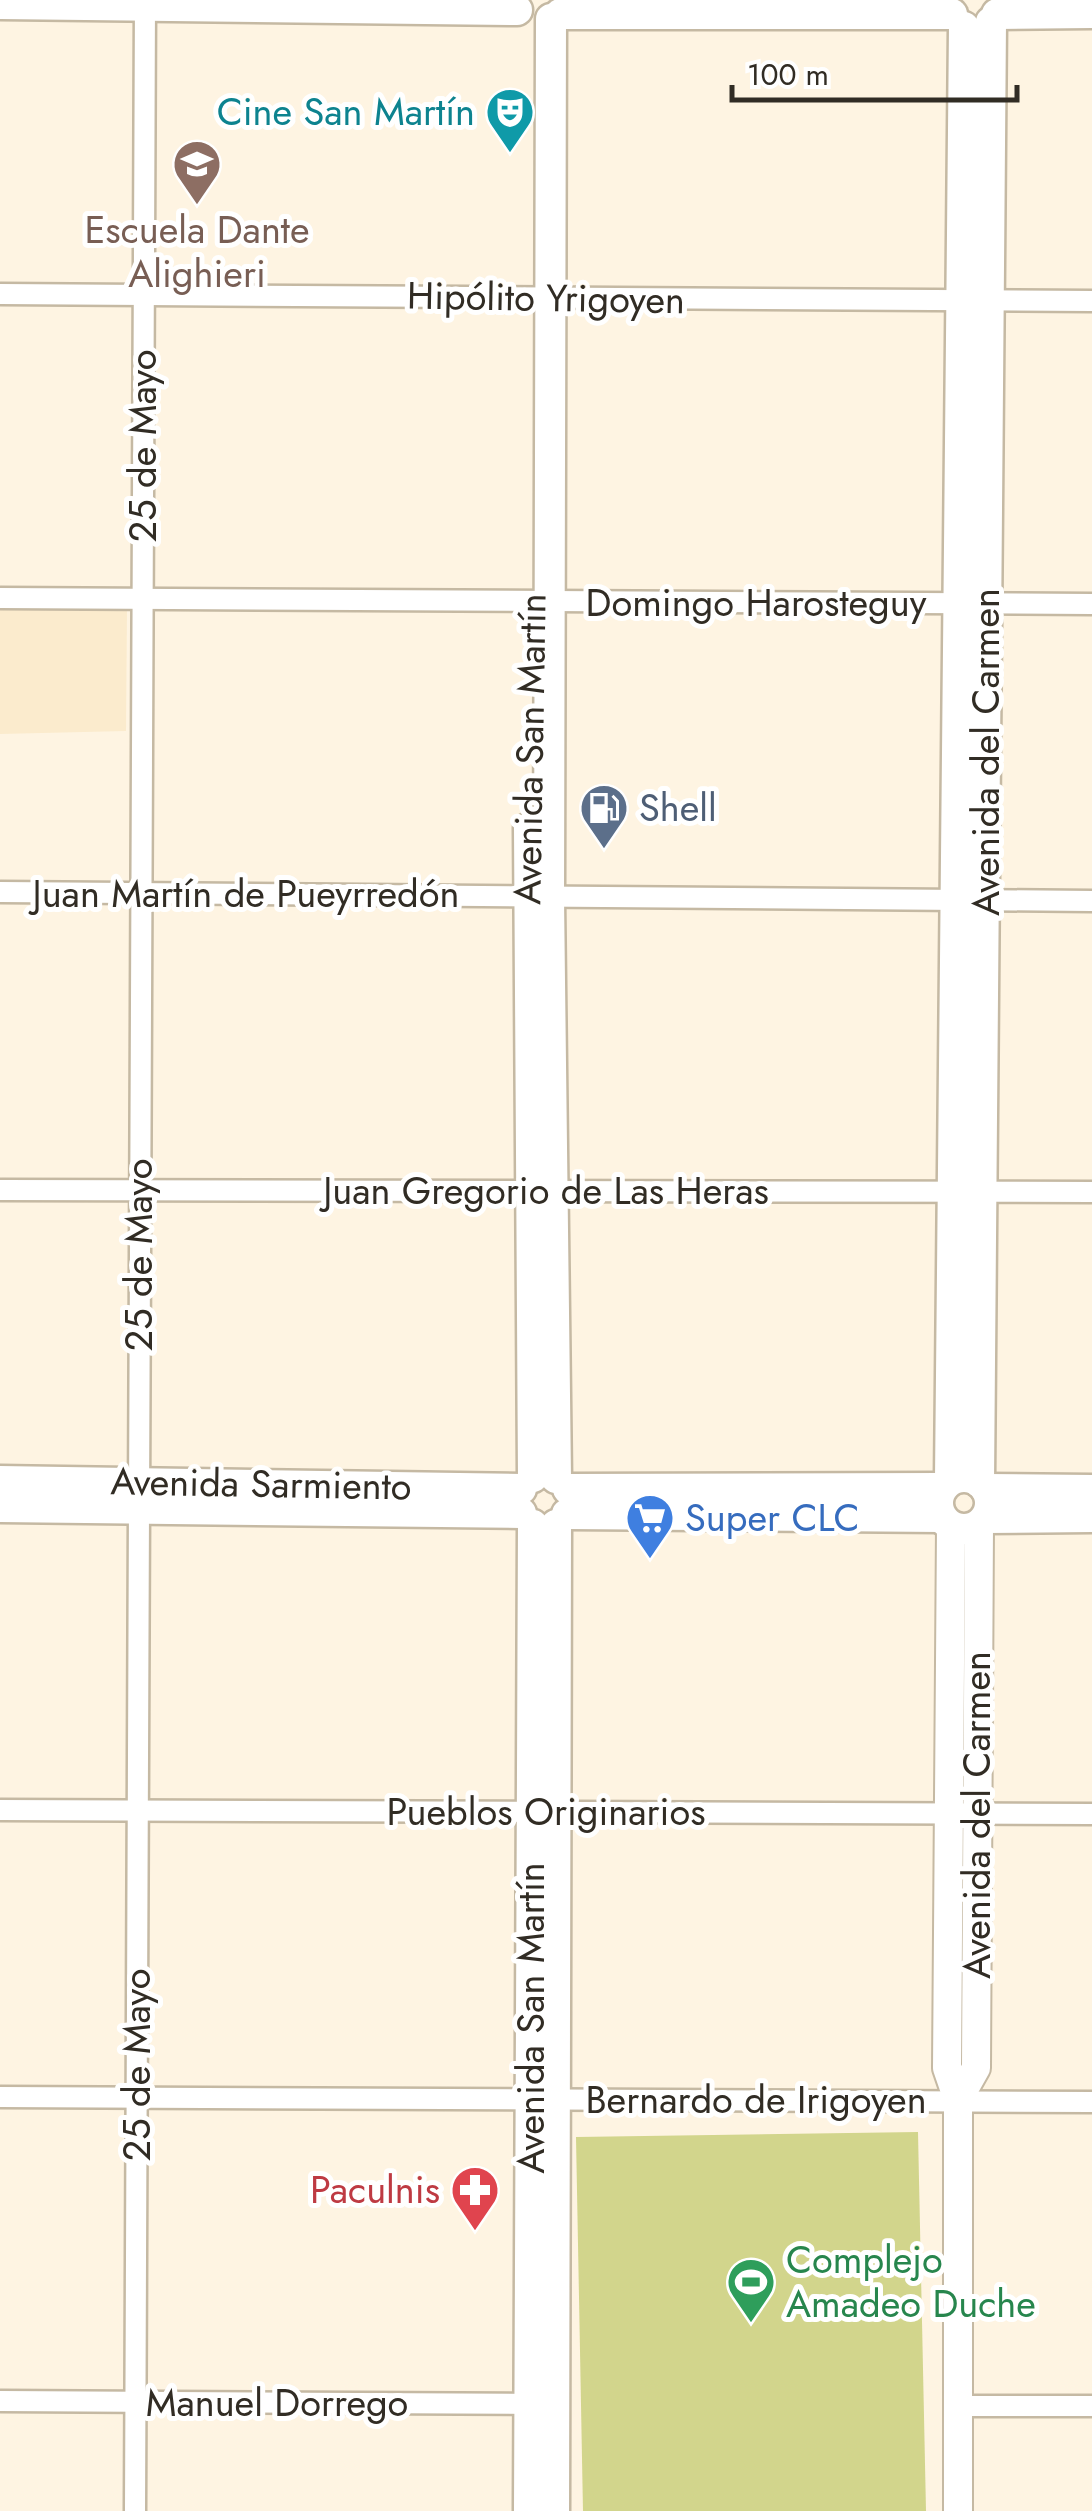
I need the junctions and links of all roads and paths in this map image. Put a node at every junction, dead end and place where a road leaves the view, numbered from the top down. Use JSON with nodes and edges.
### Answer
{"nodes":[{"id":1,"x":145,"y":2,"type":"edge"},
{"id":2,"x":0,"y":4,"type":"edge"},
{"id":3,"x":540,"y":10,"type":"edge"},
{"id":4,"x":976,"y":13,"type":"edge"},
{"id":5,"x":1092,"y":13,"type":"edge"},
{"id":6,"x":0,"y":294,"type":"edge"},
{"id":7,"x":143,"y":294,"type":"junction"},
{"id":8,"x":541,"y":298,"type":"junction"},
{"id":9,"x":1092,"y":301,"type":"edge"},
{"id":10,"x":974,"y":302,"type":"junction"},
{"id":11,"x":0,"y":598,"type":"edge"},
{"id":12,"x":142,"y":599,"type":"junction"},
{"id":13,"x":540,"y":602,"type":"junction"},
{"id":14,"x":971,"y":603,"type":"junction"},
{"id":15,"x":1092,"y":604,"type":"edge"},
{"id":16,"x":0,"y":892,"type":"edge"},
{"id":17,"x":141,"y":895,"type":"junction"},
{"id":18,"x":538,"y":897,"type":"junction"},
{"id":19,"x":955,"y":900,"type":"junction"},
{"id":20,"x":986,"y":900,"type":"junction"},
{"id":21,"x":1092,"y":900,"type":"edge"},
{"id":22,"x":0,"y":1190,"type":"edge"},
{"id":23,"x":139,"y":1190,"type":"junction"},
{"id":24,"x":544,"y":1191,"type":"junction"},
{"id":25,"x":968,"y":1191,"type":"junction"},
{"id":26,"x":1092,"y":1192,"type":"edge"},
{"id":27,"x":0,"y":1481,"type":"edge"},
{"id":28,"x":1092,"y":1490,"type":"edge"},
{"id":29,"x":139,"y":1495,"type":"junction"},
{"id":30,"x":544,"y":1501,"type":"junction"},
{"id":31,"x":964,"y":1503,"type":"junction"},
{"id":32,"x":0,"y":1507,"type":"edge"},
{"id":33,"x":1092,"y":1517,"type":"edge"},
{"id":34,"x":0,"y":1810,"type":"edge"},
{"id":35,"x":138,"y":1811,"type":"junction"},
{"id":36,"x":544,"y":1812,"type":"junction"},
{"id":37,"x":949,"y":1814,"type":"junction"},
{"id":38,"x":978,"y":1814,"type":"junction"},
{"id":39,"x":1092,"y":1814,"type":"edge"},
{"id":40,"x":0,"y":2097,"type":"edge"},
{"id":41,"x":136,"y":2098,"type":"junction"},
{"id":42,"x":543,"y":2099,"type":"junction"},
{"id":43,"x":958,"y":2100,"type":"junction"},
{"id":44,"x":1092,"y":2102,"type":"edge"},
{"id":45,"x":0,"y":2402,"type":"edge"},
{"id":46,"x":136,"y":2402,"type":"junction"},
{"id":47,"x":542,"y":2404,"type":"junction"},
{"id":48,"x":959,"y":2406,"type":"junction"},
{"id":49,"x":1092,"y":2406,"type":"edge"},
{"id":50,"x":135,"y":2511,"type":"edge"},
{"id":51,"x":528,"y":2511,"type":"edge"},
{"id":52,"x":554,"y":2511,"type":"edge"},
{"id":53,"x":958,"y":2511,"type":"edge"}],
"edges":[{"from":1,"to":2,"type":"main road"},
{"from":1,"to":3,"type":"main road"},
{"from":1,"to":7,"type":"street","name":"25 de Mayo"},
{"from":3,"to":4,"type":"main road"},
{"from":3,"to":8,"type":"main road","name":"Avenida San Martín"},
{"from":4,"to":5,"type":"main road"},
{"from":4,"to":10,"type":"main road","name":"Avenida del Carmen"},
{"from":6,"to":7,"type":"street","name":"Hipólito Yrigoyen"},
{"from":7,"to":8,"type":"street","name":"Hipólito Yrigoyen"},
{"from":7,"to":12,"type":"street","name":"25 de Mayo"},
{"from":8,"to":10,"type":"street","name":"Hipólito Yrigoyen"},
{"from":8,"to":13,"type":"main road","name":"Avenida San Martín"},
{"from":9,"to":10,"type":"street","name":"Hipólito Yrigoyen"},
{"from":10,"to":14,"type":"main road","name":"Avenida del Carmen"},
{"from":11,"to":12,"type":"street","name":"Domingo Harosteguy"},
{"from":12,"to":13,"type":"street","name":"Domingo Harosteguy"},
{"from":12,"to":17,"type":"street","name":"25 de Mayo"},
{"from":13,"to":14,"type":"street","name":"Domingo Harosteguy"},
{"from":13,"to":18,"type":"main road","name":"Avenida San Martín"},
{"from":14,"to":15,"type":"street","name":"Domingo Harosteguy"},
{"from":14,"to":19,"type":"main road","name":"Avenida del Carmen"},
{"from":14,"to":20,"type":"main road","name":"Avenida del Carmen"},
{"from":16,"to":17,"type":"street","name":"Juan Martín de Pueyrredón"},
{"from":17,"to":18,"type":"street","name":"Juan Martín de Pueyrredón"},
{"from":17,"to":23,"type":"street","name":"25 de Mayo"},
{"from":18,"to":19,"type":"street","name":"Juan Martín de Pueyrredón"},
{"from":18,"to":24,"type":"main road","name":"Avenida San Martín"},
{"from":19,"to":20,"type":"street","name":"Juan Martín de Pueyrredón"},
{"from":19,"to":25,"type":"main road","name":"Avenida del Carmen"},
{"from":20,"to":21,"type":"street","name":"Juan Martín de Pueyrredón"},
{"from":20,"to":25,"type":"main road","name":"Avenida del Carmen"},
{"from":22,"to":23,"type":"street","name":"Juan Gregorio de Las Heras"},
{"from":23,"to":24,"type":"street","name":"Juan Gregorio de Las Heras"},
{"from":23,"to":29,"type":"street","name":"25 de Mayo"},
{"from":24,"to":25,"type":"street","name":"Juan Gregorio de Las Heras"},
{"from":24,"to":30,"type":"main road","name":"Avenida San Martín"},
{"from":25,"to":26,"type":"street","name":"Juan Gregorio de Las Heras"},
{"from":25,"to":31,"type":"main road","name":"Avenida del Carmen"},
{"from":27,"to":29,"type":"main road","name":"Avenida Sarmiento"},
{"from":28,"to":31,"type":"main road","name":"Avenida Sarmiento"},
{"from":29,"to":30,"type":"main road","name":"Avenida Sarmiento"},
{"from":29,"to":32,"type":"main road","name":"Avenida Sarmiento"},
{"from":29,"to":35,"type":"street","name":"25 de Mayo"},
{"from":30,"to":31,"type":"main road","name":"Avenida Sarmiento"},
{"from":30,"to":36,"type":"main road","name":"Avenida San Martín"},
{"from":31,"to":33,"type":"main road","name":"Avenida Sarmiento"},
{"from":31,"to":37,"type":"street","name":"Avenida del Carmen"},
{"from":31,"to":38,"type":"street","name":"Avenida del Carmen"},
{"from":34,"to":35,"type":"street","name":"Pueblos Originarios"},
{"from":35,"to":36,"type":"street","name":"Pueblos Originarios"},
{"from":35,"to":41,"type":"street","name":"25 de Mayo"},
{"from":36,"to":37,"type":"street","name":"Pueblos Originarios"},
{"from":36,"to":42,"type":"main road","name":"Avenida San Martín"},
{"from":37,"to":38,"type":"street","name":"Pueblos Originarios"},
{"from":37,"to":43,"type":"street","name":"Avenida del Carmen"},
{"from":38,"to":39,"type":"street","name":"Pueblos Originarios"},
{"from":38,"to":43,"type":"street","name":"Avenida del Carmen"},
{"from":40,"to":41,"type":"street","name":"Bernardo de Irigoyen"},
{"from":41,"to":42,"type":"street","name":"Bernardo de Irigoyen"},
{"from":41,"to":46,"type":"street","name":"25 de Mayo"},
{"from":42,"to":43,"type":"street","name":"Bernardo de Irigoyen"},
{"from":42,"to":47,"type":"main road","name":"Avenida San Martín"},
{"from":43,"to":44,"type":"street","name":"Bernardo de Irigoyen"},
{"from":43,"to":48,"type":"street","name":"Avenida del Carmen"},
{"from":45,"to":46,"type":"street","name":"Manuel Dorrego"},
{"from":46,"to":47,"type":"street","name":"Manuel Dorrego"},
{"from":46,"to":50,"type":"street","name":"25 de Mayo"},
{"from":47,"to":51,"type":"main road","name":"Avenida San Martín"},
{"from":47,"to":52,"type":"main road","name":"Avenida San Martín"},
{"from":48,"to":49,"type":"street"},
{"from":48,"to":53,"type":"street","name":"Avenida del Carmen"}]}
